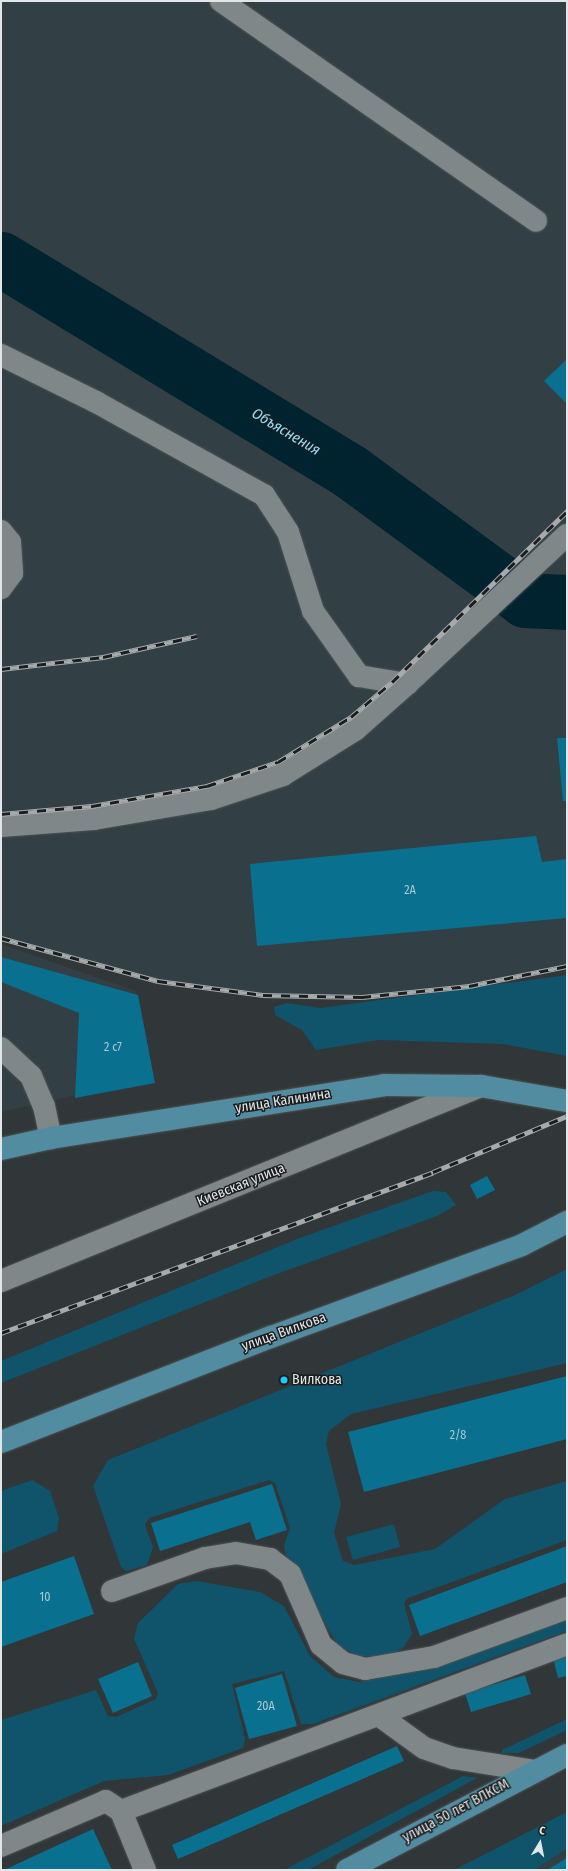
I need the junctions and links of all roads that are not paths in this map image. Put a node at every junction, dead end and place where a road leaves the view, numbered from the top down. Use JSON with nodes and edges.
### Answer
{"nodes":[{"id":1,"x":221,"y":1,"type":"edge"},
{"id":2,"x":536,"y":221,"type":"dead end"},
{"id":3,"x":1,"y":355,"type":"edge"},
{"id":4,"x":1,"y":531,"type":"edge"},
{"id":5,"x":567,"y":535,"type":"edge"},
{"id":6,"x":1,"y":588,"type":"edge"},
{"id":7,"x":407,"y":684,"type":"junction"},
{"id":8,"x":1,"y":826,"type":"edge"},
{"id":9,"x":1,"y":1048,"type":"edge"},
{"id":10,"x":480,"y":1086,"type":"junction"},
{"id":11,"x":567,"y":1101,"type":"edge"},
{"id":12,"x":51,"y":1138,"type":"junction"},
{"id":13,"x":1,"y":1149,"type":"edge"},
{"id":14,"x":567,"y":1222,"type":"edge"},
{"id":15,"x":1,"y":1281,"type":"edge"},
{"id":16,"x":1,"y":1442,"type":"edge"},
{"id":17,"x":112,"y":1591,"type":"dead end"},
{"id":18,"x":567,"y":1608,"type":"edge"},
{"id":19,"x":567,"y":1644,"type":"edge"},
{"id":20,"x":380,"y":1716,"type":"junction"},
{"id":21,"x":567,"y":1755,"type":"edge"},
{"id":22,"x":534,"y":1771,"type":"junction"},
{"id":23,"x":121,"y":1811,"type":"junction"},
{"id":24,"x":1,"y":1846,"type":"edge"},
{"id":25,"x":145,"y":1870,"type":"edge"},
{"id":26,"x":346,"y":1870,"type":"edge"}],
"edges":[{"from":1,"to":2,"type":"street"},
{"from":3,"to":7,"type":"street"},
{"from":4,"to":6,"type":"street"},
{"from":5,"to":7,"type":"street"},
{"from":7,"to":8,"type":"street"},
{"from":9,"to":12,"type":"street"},
{"from":10,"to":11,"type":"main road","name":"улица Калинина"},
{"from":10,"to":12,"type":"main road","name":"улица Калинина"},
{"from":10,"to":15,"type":"street","name":"Киевская улица"},
{"from":12,"to":13,"type":"main road","name":"улица Калинина"},
{"from":14,"to":16,"type":"main road","name":"улица Вилкова"},
{"from":17,"to":18,"type":"street"},
{"from":19,"to":20,"type":"street"},
{"from":20,"to":22,"type":"street"},
{"from":20,"to":23,"type":"street"},
{"from":21,"to":22,"type":"main road","name":"улица 50 лет ВЛКСМ"},
{"from":22,"to":26,"type":"main road","name":"улица 50 лет ВЛКСМ"},
{"from":23,"to":24,"type":"street"},
{"from":23,"to":25,"type":"street"}]}
